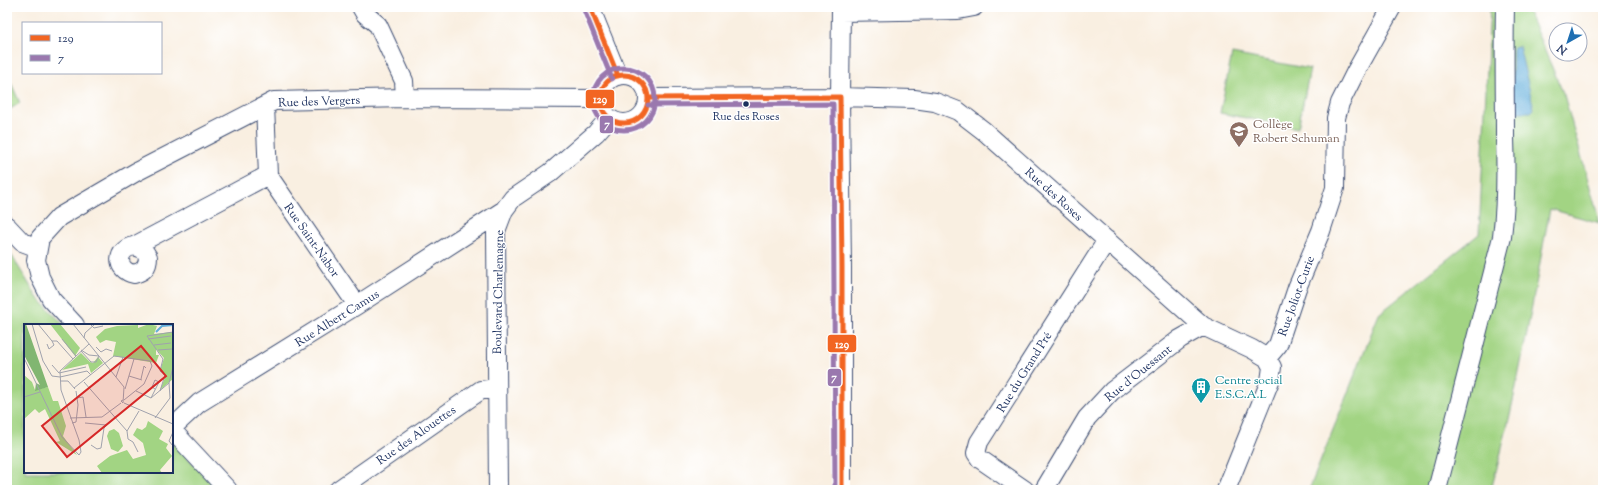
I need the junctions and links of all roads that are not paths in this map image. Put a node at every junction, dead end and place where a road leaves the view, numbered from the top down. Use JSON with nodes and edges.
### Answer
{"nodes":[{"id":1,"x":362,"y":7,"type":"edge"},
{"id":2,"x":590,"y":7,"type":"edge"},
{"id":3,"x":974,"y":7,"type":"edge"},
{"id":4,"x":1392,"y":7,"type":"edge"},
{"id":5,"x":1505,"y":7,"type":"edge"},
{"id":6,"x":841,"y":9,"type":"edge"},
{"id":7,"x":618,"y":76,"type":"junction"},
{"id":8,"x":840,"y":97,"type":"junction"},
{"id":9,"x":405,"y":98,"type":"junction"},
{"id":10,"x":648,"y":98,"type":"junction"},
{"id":11,"x":600,"y":99,"type":"junction"},
{"id":12,"x":265,"y":106,"type":"junction"},
{"id":13,"x":609,"y":118,"type":"junction"},
{"id":14,"x":268,"y":175,"type":"junction"},
{"id":15,"x":504,"y":210,"type":"junction"},
{"id":16,"x":7,"y":226,"type":"edge"},
{"id":17,"x":1107,"y":240,"type":"junction"},
{"id":18,"x":139,"y":243,"type":"dead end"},
{"id":19,"x":38,"y":248,"type":"junction"},
{"id":20,"x":357,"y":305,"type":"junction"},
{"id":21,"x":74,"y":324,"type":"edge"},
{"id":22,"x":1203,"y":326,"type":"junction"},
{"id":23,"x":1267,"y":358,"type":"junction"},
{"id":24,"x":497,"y":388,"type":"junction"},
{"id":25,"x":173,"y":428,"type":"edge"},
{"id":26,"x":173,"y":430,"type":"edge"},
{"id":27,"x":228,"y":490,"type":"edge"},
{"id":28,"x":338,"y":490,"type":"edge"},
{"id":29,"x":498,"y":490,"type":"edge"},
{"id":30,"x":842,"y":490,"type":"edge"},
{"id":31,"x":1025,"y":490,"type":"edge"},
{"id":32,"x":1044,"y":490,"type":"edge"},
{"id":33,"x":1226,"y":490,"type":"edge"},
{"id":34,"x":1437,"y":490,"type":"edge"}],
"edges":[{"from":1,"to":9,"type":"street"},
{"from":2,"to":7,"type":"street"},
{"from":3,"to":6,"type":"street"},
{"from":4,"to":23,"type":"street","name":"Rue Joliot-Curie"},
{"from":5,"to":34,"type":"street"},
{"from":6,"to":8,"type":"street"},
{"from":7,"to":10,"type":"street"},
{"from":7,"to":11,"type":"street"},
{"from":8,"to":10,"type":"street","name":"Rue des Roses"},
{"from":8,"to":17,"type":"street","name":"Rue des Roses"},
{"from":8,"to":30,"type":"street"},
{"from":9,"to":11,"type":"street","name":"Rue des Vergers"},
{"from":9,"to":12,"type":"street","name":"Rue des Vergers"},
{"from":10,"to":13,"type":"street"},
{"from":11,"to":13,"type":"street"},
{"from":12,"to":14,"type":"street"},
{"from":12,"to":19,"type":"street","name":"Rue des Vergers"},
{"from":13,"to":15,"type":"street","name":"Boulevard Charlemagne"},
{"from":14,"to":18,"type":"street"},
{"from":14,"to":20,"type":"street","name":"Rue Saint-Nabor"},
{"from":15,"to":20,"type":"street","name":"Rue Albert Camus"},
{"from":15,"to":24,"type":"street","name":"Boulevard Charlemagne"},
{"from":16,"to":19,"type":"street"},
{"from":17,"to":22,"type":"street","name":"Rue des Roses"},
{"from":17,"to":31,"type":"street","name":"Rue du Grand Pré"},
{"from":19,"to":21,"type":"street","name":"Rue des Vergers"},
{"from":20,"to":25,"type":"street","name":"Rue Albert Camus"},
{"from":22,"to":23,"type":"street","name":"Rue des Roses"},
{"from":22,"to":32,"type":"street","name":"Rue d'Ouessant"},
{"from":23,"to":33,"type":"street"},
{"from":24,"to":28,"type":"street","name":"Rue des Alouettes"},
{"from":24,"to":29,"type":"street","name":"Boulevard Charlemagne"},
{"from":26,"to":27,"type":"street"}]}
